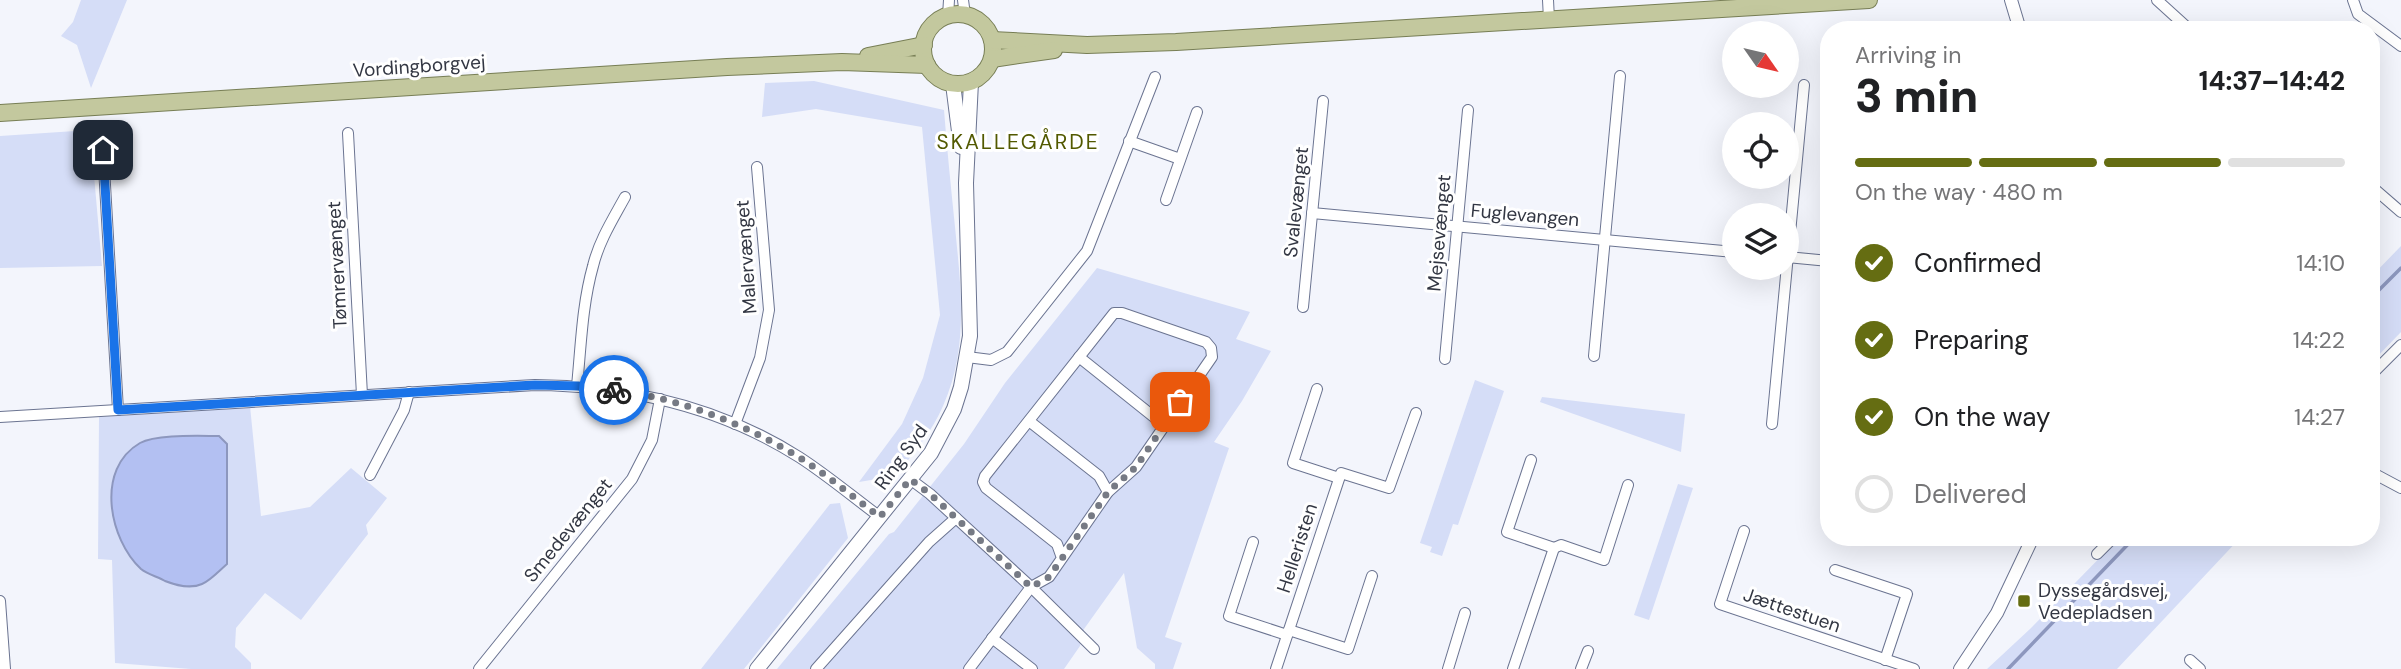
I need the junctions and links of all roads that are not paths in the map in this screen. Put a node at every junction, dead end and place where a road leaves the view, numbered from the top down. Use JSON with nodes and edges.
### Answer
{"nodes":[{"id":1,"x":1548,"y":0,"type":"edge"},
{"id":2,"x":1869,"y":0,"type":"edge"},
{"id":3,"x":2011,"y":0,"type":"edge"},
{"id":4,"x":2157,"y":0,"type":"edge"},
{"id":5,"x":2353,"y":0,"type":"edge"},
{"id":6,"x":948,"y":8,"type":"edge"},
{"id":7,"x":964,"y":8,"type":"edge"},
{"id":8,"x":1549,"y":19,"type":"junction"},
{"id":9,"x":2017,"y":21,"type":"edge"},
{"id":10,"x":2180,"y":21,"type":"edge"},
{"id":11,"x":2367,"y":21,"type":"edge"},
{"id":12,"x":2380,"y":31,"type":"edge"},
{"id":13,"x":992,"y":40,"type":"junction"},
{"id":14,"x":924,"y":45,"type":"junction"},
{"id":15,"x":1087,"y":45,"type":"junction"},
{"id":16,"x":2401,"y":47,"type":"edge"},
{"id":17,"x":992,"y":60,"type":"junction"},
{"id":18,"x":842,"y":62,"type":"junction"},
{"id":19,"x":927,"y":65,"type":"junction"},
{"id":20,"x":1620,"y":76,"type":"dead end"},
{"id":21,"x":1155,"y":77,"type":"dead end"},
{"id":22,"x":971,"y":82,"type":"junction"},
{"id":23,"x":953,"y":84,"type":"junction"},
{"id":24,"x":1804,"y":85,"type":"dead end"},
{"id":25,"x":1323,"y":101,"type":"dead end"},
{"id":26,"x":1468,"y":110,"type":"dead end"},
{"id":27,"x":1197,"y":112,"type":"dead end"},
{"id":28,"x":0,"y":113,"type":"edge"},
{"id":29,"x":348,"y":132,"type":"dead end"},
{"id":30,"x":1129,"y":141,"type":"junction"},
{"id":31,"x":103,"y":150,"type":"dead end"},
{"id":32,"x":1180,"y":159,"type":"junction"},
{"id":33,"x":757,"y":167,"type":"dead end"},
{"id":34,"x":966,"y":183,"type":"junction"},
{"id":35,"x":2380,"y":194,"type":"edge"},
{"id":36,"x":625,"y":197,"type":"dead end"},
{"id":37,"x":1166,"y":200,"type":"dead end"},
{"id":38,"x":1792,"y":203,"type":"edge"},
{"id":39,"x":2401,"y":212,"type":"edge"},
{"id":40,"x":1312,"y":213,"type":"junction"},
{"id":41,"x":1457,"y":227,"type":"junction"},
{"id":42,"x":1603,"y":240,"type":"junction"},
{"id":43,"x":1722,"y":251,"type":"edge"},
{"id":44,"x":1799,"y":258,"type":"edge"},
{"id":45,"x":1820,"y":260,"type":"edge"},
{"id":46,"x":1785,"y":280,"type":"edge"},
{"id":47,"x":1303,"y":307,"type":"dead end"},
{"id":48,"x":2401,"y":345,"type":"edge"},
{"id":49,"x":1594,"y":356,"type":"dead end"},
{"id":50,"x":967,"y":357,"type":"junction"},
{"id":51,"x":1079,"y":357,"type":"junction"},
{"id":52,"x":1445,"y":359,"type":"dead end"},
{"id":53,"x":2380,"y":366,"type":"edge"},
{"id":54,"x":578,"y":386,"type":"junction"},
{"id":55,"x":1317,"y":389,"type":"dead end"},
{"id":56,"x":409,"y":392,"type":"junction"},
{"id":57,"x":362,"y":395,"type":"junction"},
{"id":58,"x":660,"y":399,"type":"junction"},
{"id":59,"x":118,"y":410,"type":"junction"},
{"id":60,"x":1416,"y":413,"type":"dead end"},
{"id":61,"x":0,"y":417,"type":"edge"},
{"id":62,"x":1029,"y":421,"type":"junction"},
{"id":63,"x":735,"y":424,"type":"junction"},
{"id":64,"x":1772,"y":424,"type":"dead end"},
{"id":65,"x":1164,"y":425,"type":"junction"},
{"id":66,"x":1531,"y":460,"type":"dead end"},
{"id":67,"x":370,"y":475,"type":"dead end"},
{"id":68,"x":2380,"y":477,"type":"edge"},
{"id":69,"x":1339,"y":478,"type":"junction"},
{"id":70,"x":910,"y":479,"type":"junction"},
{"id":71,"x":1628,"y":485,"type":"dead end"},
{"id":72,"x":2401,"y":488,"type":"edge"},
{"id":73,"x":1108,"y":492,"type":"junction"},
{"id":74,"x":880,"y":517,"type":"junction"},
{"id":75,"x":956,"y":519,"type":"junction"},
{"id":76,"x":1744,"y":531,"type":"dead end"},
{"id":77,"x":1253,"y":542,"type":"dead end"},
{"id":78,"x":2029,"y":546,"type":"edge"},
{"id":79,"x":2105,"y":546,"type":"edge"},
{"id":80,"x":1554,"y":548,"type":"junction"},
{"id":81,"x":2097,"y":554,"type":"dead end"},
{"id":82,"x":1062,"y":558,"type":"junction"},
{"id":83,"x":1835,"y":570,"type":"dead end"},
{"id":84,"x":1372,"y":576,"type":"dead end"},
{"id":85,"x":1031,"y":587,"type":"junction"},
{"id":86,"x":0,"y":601,"type":"edge"},
{"id":87,"x":1465,"y":613,"type":"dead end"},
{"id":88,"x":1288,"y":632,"type":"junction"},
{"id":89,"x":992,"y":638,"type":"junction"},
{"id":90,"x":1094,"y":649,"type":"dead end"},
{"id":91,"x":1588,"y":651,"type":"dead end"},
{"id":92,"x":1885,"y":660,"type":"junction"},
{"id":93,"x":2190,"y":660,"type":"dead end"},
{"id":94,"x":5,"y":669,"type":"edge"},
{"id":95,"x":479,"y":669,"type":"edge"},
{"id":96,"x":757,"y":669,"type":"edge"},
{"id":97,"x":816,"y":669,"type":"edge"},
{"id":98,"x":969,"y":669,"type":"edge"},
{"id":99,"x":1032,"y":669,"type":"edge"},
{"id":100,"x":1276,"y":669,"type":"edge"},
{"id":101,"x":1448,"y":669,"type":"edge"},
{"id":102,"x":1513,"y":669,"type":"edge"},
{"id":103,"x":1581,"y":669,"type":"edge"},
{"id":104,"x":1914,"y":669,"type":"edge"},
{"id":105,"x":1960,"y":669,"type":"edge"},
{"id":106,"x":2200,"y":669,"type":"edge"}],
"edges":[{"from":1,"to":8,"type":"street"},
{"from":2,"to":8,"type":"main road"},
{"from":3,"to":9,"type":"street"},
{"from":4,"to":10,"type":"street"},
{"from":5,"to":11,"type":"street"},
{"from":6,"to":7,"type":"main road"},
{"from":6,"to":14,"type":"main road"},
{"from":7,"to":13,"type":"main road"},
{"from":8,"to":15,"type":"main road"},
{"from":12,"to":16,"type":"street"},
{"from":13,"to":15,"type":"main road"},
{"from":13,"to":17,"type":"main road"},
{"from":14,"to":18,"type":"main road","name":"Vordingborgvej"},
{"from":14,"to":19,"type":"main road"},
{"from":15,"to":17,"type":"main road"},
{"from":17,"to":22,"type":"main road"},
{"from":18,"to":19,"type":"main road","name":"Vordingborgvej"},
{"from":18,"to":28,"type":"main road","name":"Vordingborgvej"},
{"from":19,"to":23,"type":"main road"},
{"from":20,"to":42,"type":"street"},
{"from":21,"to":30,"type":"street"},
{"from":22,"to":23,"type":"main road"},
{"from":22,"to":34,"type":"main road","name":"Ring Syd"},
{"from":23,"to":34,"type":"main road","name":"Ring Syd"},
{"from":24,"to":38,"type":"street"},
{"from":25,"to":40,"type":"street","name":"Svalevænget"},
{"from":26,"to":41,"type":"street","name":"Mejsevænget"},
{"from":27,"to":32,"type":"street"},
{"from":29,"to":57,"type":"street","name":"Tømrervænget"},
{"from":30,"to":32,"type":"street"},
{"from":30,"to":50,"type":"street"},
{"from":31,"to":59,"type":"street"},
{"from":32,"to":37,"type":"street"},
{"from":33,"to":63,"type":"street","name":"Malervænget"},
{"from":34,"to":50,"type":"main road","name":"Ring Syd"},
{"from":35,"to":39,"type":"street"},
{"from":36,"to":54,"type":"street"},
{"from":40,"to":41,"type":"street","name":"Fuglevangen"},
{"from":40,"to":47,"type":"street","name":"Svalevænget"},
{"from":41,"to":42,"type":"street","name":"Fuglevangen"},
{"from":41,"to":52,"type":"street","name":"Mejsevænget"},
{"from":42,"to":43,"type":"street","name":"Fuglevangen"},
{"from":42,"to":49,"type":"street"},
{"from":44,"to":45,"type":"street"},
{"from":46,"to":64,"type":"street"},
{"from":48,"to":53,"type":"street"},
{"from":50,"to":70,"type":"main road","name":"Ring Syd"},
{"from":51,"to":62,"type":"street"},
{"from":51,"to":65,"type":"street"},
{"from":51,"to":65,"type":"street"},
{"from":54,"to":56,"type":"street"},
{"from":54,"to":58,"type":"street"},
{"from":55,"to":69,"type":"street"},
{"from":56,"to":57,"type":"street"},
{"from":56,"to":67,"type":"street"},
{"from":57,"to":59,"type":"street"},
{"from":58,"to":63,"type":"street"},
{"from":58,"to":95,"type":"street","name":"Smedevænget"},
{"from":59,"to":61,"type":"street"},
{"from":60,"to":69,"type":"street"},
{"from":62,"to":73,"type":"street"},
{"from":62,"to":82,"type":"street"},
{"from":63,"to":74,"type":"street"},
{"from":65,"to":73,"type":"street"},
{"from":66,"to":80,"type":"street"},
{"from":68,"to":72,"type":"street"},
{"from":69,"to":88,"type":"street","name":"Helleristen"},
{"from":70,"to":74,"type":"main road","name":"Ring Syd"},
{"from":70,"to":75,"type":"street"},
{"from":71,"to":80,"type":"street"},
{"from":73,"to":82,"type":"street"},
{"from":74,"to":96,"type":"main road","name":"Ring Syd"},
{"from":75,"to":85,"type":"street"},
{"from":75,"to":97,"type":"street"},
{"from":76,"to":92,"type":"street","name":"Jættestuen"},
{"from":77,"to":88,"type":"street"},
{"from":78,"to":105,"type":"street"},
{"from":79,"to":81,"type":"street"},
{"from":80,"to":102,"type":"street"},
{"from":82,"to":85,"type":"street"},
{"from":83,"to":92,"type":"street"},
{"from":84,"to":88,"type":"street"},
{"from":85,"to":89,"type":"street"},
{"from":85,"to":90,"type":"street"},
{"from":86,"to":94,"type":"street"},
{"from":87,"to":101,"type":"street"},
{"from":88,"to":100,"type":"street","name":"Helleristen"},
{"from":89,"to":98,"type":"street"},
{"from":89,"to":99,"type":"street"},
{"from":91,"to":103,"type":"street"},
{"from":92,"to":104,"type":"street","name":"Jættestuen"},
{"from":93,"to":106,"type":"street"}]}
